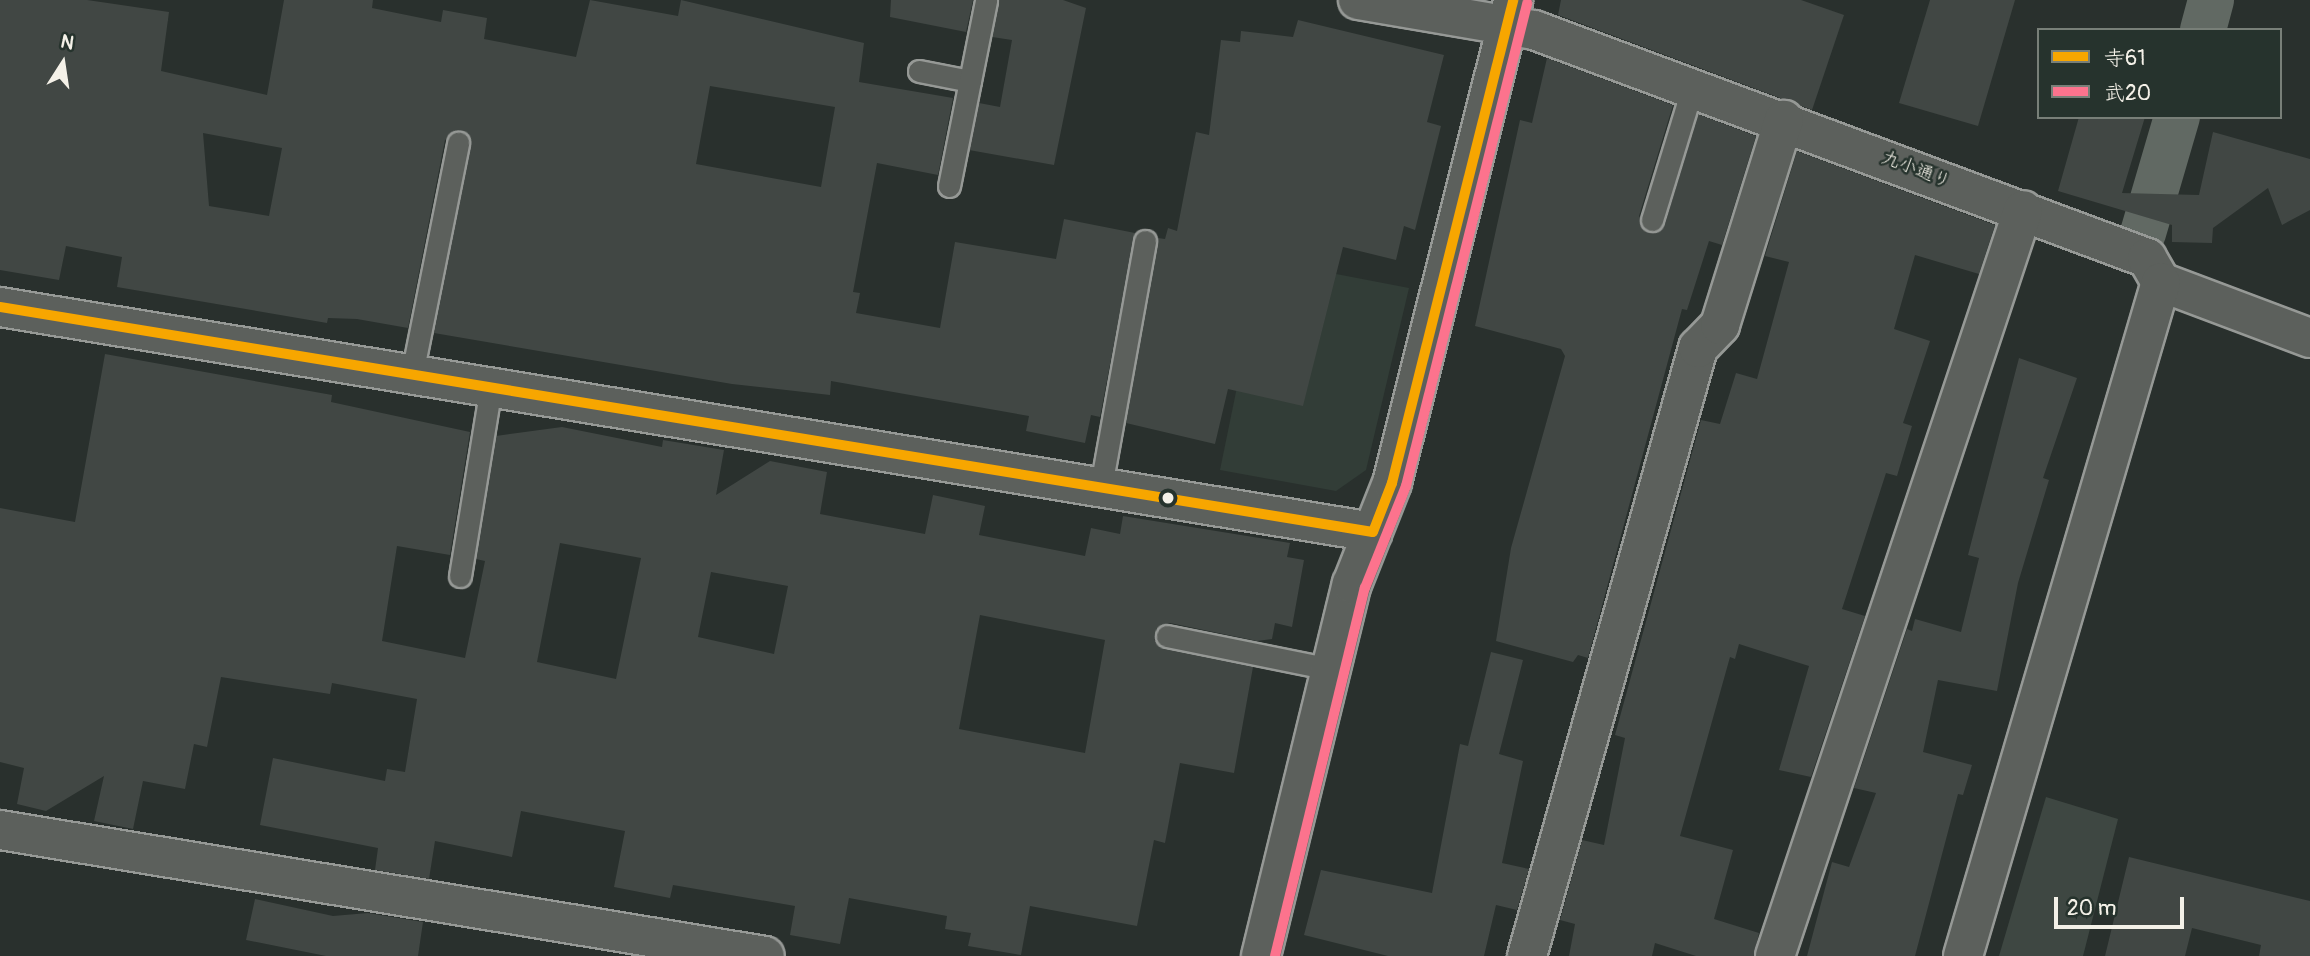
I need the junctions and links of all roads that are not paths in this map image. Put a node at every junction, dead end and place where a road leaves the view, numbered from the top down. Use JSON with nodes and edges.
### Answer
{"nodes":[{"id":1,"x":986,"y":0,"type":"edge"},
{"id":2,"x":1358,"y":0,"type":"edge"},
{"id":3,"x":1510,"y":12,"type":"edge"},
{"id":4,"x":919,"y":71,"type":"dead end"},
{"id":5,"x":970,"y":80,"type":"junction"},
{"id":6,"x":1692,"y":89,"type":"junction"},
{"id":7,"x":1784,"y":120,"type":"junction"},
{"id":8,"x":458,"y":143,"type":"dead end"},
{"id":9,"x":950,"y":186,"type":"dead end"},
{"id":10,"x":2023,"y":210,"type":"junction"},
{"id":11,"x":1652,"y":220,"type":"dead end"},
{"id":12,"x":1144,"y":241,"type":"dead end"},
{"id":13,"x":2161,"y":282,"type":"junction"},
{"id":14,"x":0,"y":307,"type":"edge"},
{"id":15,"x":2310,"y":338,"type":"edge"},
{"id":16,"x":412,"y":374,"type":"junction"},
{"id":17,"x":491,"y":387,"type":"junction"},
{"id":18,"x":1101,"y":486,"type":"junction"},
{"id":19,"x":1373,"y":532,"type":"junction"},
{"id":20,"x":460,"y":576,"type":"dead end"},
{"id":21,"x":1167,"y":636,"type":"dead end"},
{"id":22,"x":1331,"y":669,"type":"junction"},
{"id":23,"x":0,"y":830,"type":"edge"},
{"id":24,"x":765,"y":956,"type":"edge"},
{"id":25,"x":1261,"y":956,"type":"edge"},
{"id":26,"x":1527,"y":956,"type":"edge"},
{"id":27,"x":1775,"y":956,"type":"edge"},
{"id":28,"x":1963,"y":956,"type":"edge"}],
"edges":[{"from":1,"to":5,"type":"lane"},
{"from":2,"to":3,"type":"street","name":"九小通り"},
{"from":3,"to":6,"type":"street","name":"九小通り"},
{"from":3,"to":19,"type":"street"},
{"from":4,"to":5,"type":"lane"},
{"from":5,"to":9,"type":"lane"},
{"from":6,"to":7,"type":"street","name":"九小通り"},
{"from":6,"to":11,"type":"lane"},
{"from":7,"to":10,"type":"street","name":"九小通り"},
{"from":7,"to":26,"type":"street"},
{"from":8,"to":16,"type":"lane"},
{"from":10,"to":13,"type":"street","name":"九小通り"},
{"from":10,"to":27,"type":"street"},
{"from":12,"to":18,"type":"lane"},
{"from":13,"to":15,"type":"street"},
{"from":13,"to":28,"type":"street"},
{"from":14,"to":16,"type":"street"},
{"from":16,"to":17,"type":"street"},
{"from":17,"to":18,"type":"street"},
{"from":17,"to":20,"type":"lane"},
{"from":18,"to":19,"type":"street"},
{"from":19,"to":22,"type":"street"},
{"from":21,"to":22,"type":"lane"},
{"from":22,"to":25,"type":"street"},
{"from":23,"to":24,"type":"street"}]}
